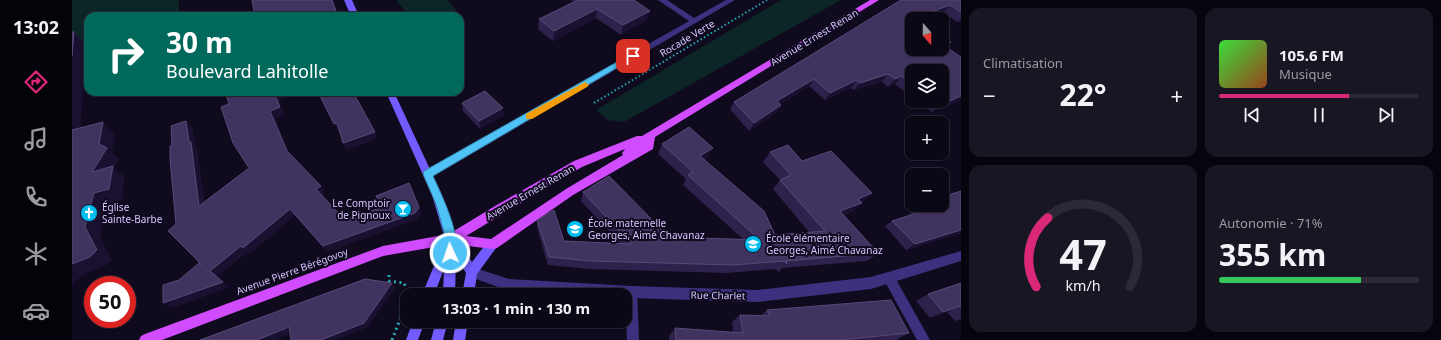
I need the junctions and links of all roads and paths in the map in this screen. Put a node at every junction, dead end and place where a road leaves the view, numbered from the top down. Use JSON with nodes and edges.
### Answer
{"nodes":[{"id":1,"x":348,"y":0,"type":"edge"},
{"id":2,"x":662,"y":0,"type":"edge"},
{"id":3,"x":731,"y":0,"type":"edge"},
{"id":4,"x":767,"y":0,"type":"edge"},
{"id":5,"x":876,"y":0,"type":"edge"},
{"id":6,"x":353,"y":12,"type":"edge"},
{"id":7,"x":694,"y":21,"type":"junction"},
{"id":8,"x":392,"y":96,"type":"edge"},
{"id":9,"x":594,"y":102,"type":"dead end"},
{"id":10,"x":650,"y":135,"type":"junction"},
{"id":11,"x":428,"y":174,"type":"junction"},
{"id":12,"x":451,"y":239,"type":"junction"},
{"id":13,"x":493,"y":244,"type":"junction"},
{"id":14,"x":961,"y":256,"type":"edge"},
{"id":15,"x":472,"y":272,"type":"junction"},
{"id":16,"x":389,"y":275,"type":"dead end"},
{"id":17,"x":889,"y":278,"type":"junction"},
{"id":18,"x":406,"y":288,"type":"edge"},
{"id":19,"x":431,"y":288,"type":"edge"},
{"id":20,"x":449,"y":288,"type":"edge"},
{"id":21,"x":469,"y":288,"type":"edge"},
{"id":22,"x":561,"y":288,"type":"edge"},
{"id":23,"x":632,"y":292,"type":"edge"},
{"id":24,"x":632,"y":316,"type":"edge"},
{"id":25,"x":400,"y":319,"type":"edge"},
{"id":26,"x":416,"y":328,"type":"edge"},
{"id":27,"x":440,"y":328,"type":"edge"},
{"id":28,"x":461,"y":328,"type":"edge"},
{"id":29,"x":145,"y":340,"type":"edge"},
{"id":30,"x":392,"y":340,"type":"edge"},
{"id":31,"x":412,"y":340,"type":"edge"},
{"id":32,"x":437,"y":340,"type":"edge"},
{"id":33,"x":459,"y":340,"type":"edge"},
{"id":34,"x":633,"y":340,"type":"edge"},
{"id":35,"x":924,"y":340,"type":"edge"}],
"edges":[{"from":1,"to":6,"type":"main road"},
{"from":2,"to":7,"type":"street"},
{"from":3,"to":7,"type":"street"},
{"from":4,"to":9,"type":"path","name":"Rocade Verte"},
{"from":5,"to":10,"type":"main road","name":"Avenue Ernest Renan"},
{"from":7,"to":11,"type":"street"},
{"from":8,"to":11,"type":"main road"},
{"from":10,"to":12,"type":"main road","name":"Avenue Ernest Renan"},
{"from":10,"to":13,"type":"main road","name":"Avenue Ernest Renan"},
{"from":11,"to":12,"type":"main road"},
{"from":12,"to":13,"type":"main road"},
{"from":12,"to":15,"type":"main road"},
{"from":12,"to":19,"type":"main road"},
{"from":12,"to":20,"type":"main road"},
{"from":12,"to":29,"type":"main road","name":"Avenue Pierre Bérégovoy"},
{"from":13,"to":15,"type":"main road","name":"Avenue Ernest Renan"},
{"from":14,"to":17,"type":"street","name":"Rue Charlet"},
{"from":15,"to":21,"type":"main road"},
{"from":15,"to":22,"type":"street","name":"Rue Charlet"},
{"from":16,"to":18,"type":"path"},
{"from":17,"to":23,"type":"street","name":"Rue Charlet"},
{"from":17,"to":35,"type":"street"},
{"from":24,"to":34,"type":"street"},
{"from":25,"to":30,"type":"path"},
{"from":26,"to":31,"type":"main road"},
{"from":27,"to":32,"type":"main road"},
{"from":28,"to":33,"type":"main road"}]}
